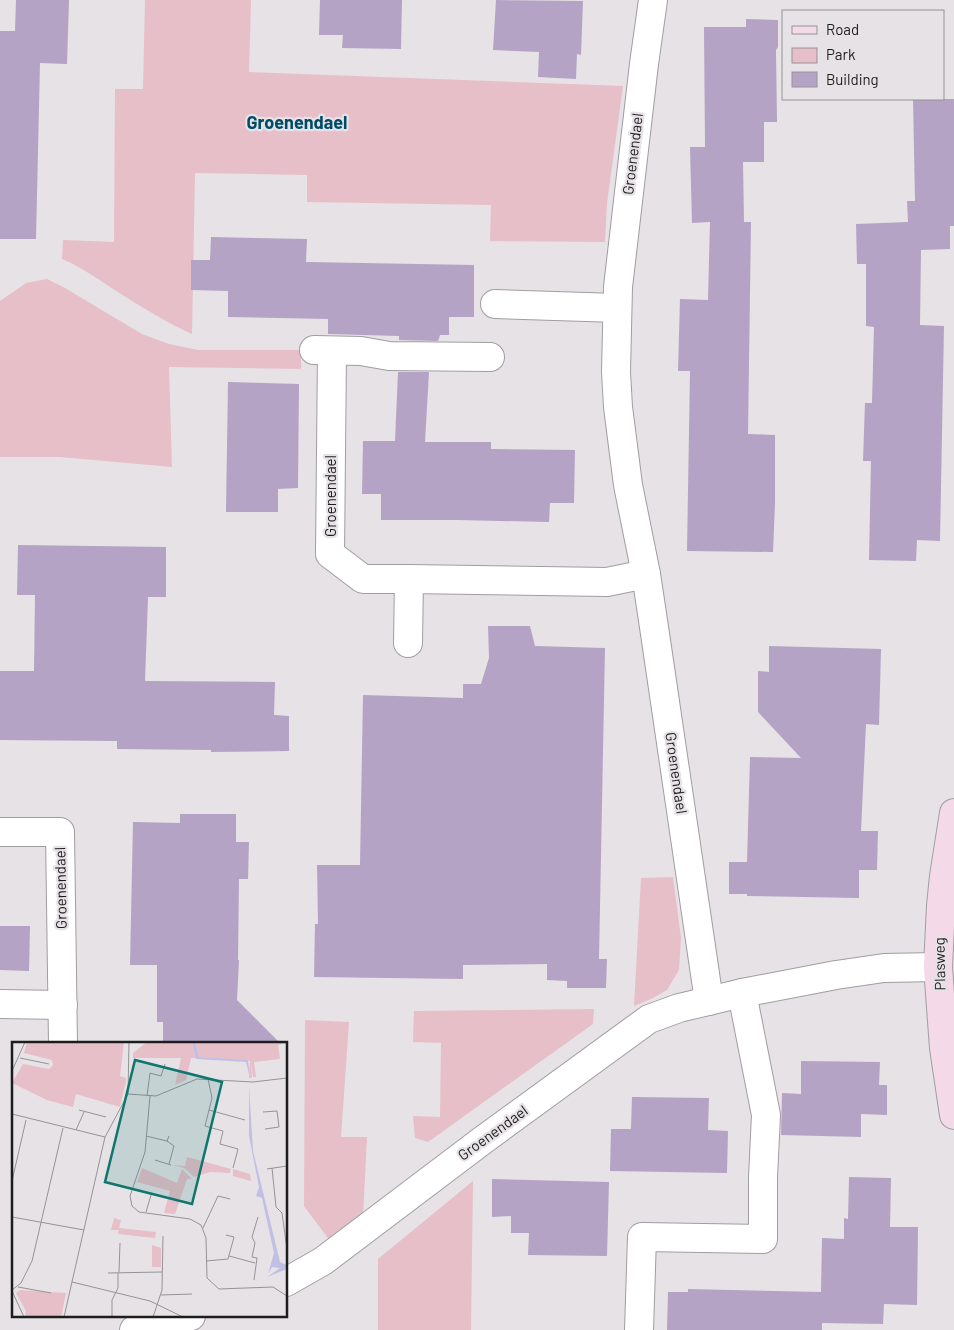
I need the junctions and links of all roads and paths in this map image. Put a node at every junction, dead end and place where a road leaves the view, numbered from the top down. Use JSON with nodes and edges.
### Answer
{"nodes":[{"id":1,"x":653,"y":0,"type":"edge"},
{"id":2,"x":495,"y":304,"type":"dead end"},
{"id":3,"x":617,"y":308,"type":"junction"},
{"id":4,"x":490,"y":357,"type":"dead end"},
{"id":5,"x":646,"y":574,"type":"junction"},
{"id":6,"x":409,"y":579,"type":"junction"},
{"id":7,"x":408,"y":643,"type":"dead end"},
{"id":8,"x":954,"y":813,"type":"edge"},
{"id":9,"x":0,"y":832,"type":"edge"},
{"id":10,"x":938,"y":967,"type":"junction"},
{"id":11,"x":742,"y":993,"type":"junction"},
{"id":12,"x":709,"y":1001,"type":"junction"},
{"id":13,"x":0,"y":1004,"type":"edge"},
{"id":14,"x":63,"y":1004,"type":"junction"},
{"id":15,"x":63,"y":1042,"type":"edge"},
{"id":16,"x":954,"y":1115,"type":"edge"},
{"id":17,"x":288,"y":1281,"type":"edge"},
{"id":18,"x":180,"y":1318,"type":"edge"},
{"id":19,"x":147,"y":1324,"type":"edge"},
{"id":20,"x":639,"y":1330,"type":"edge"}],
"edges":[{"from":1,"to":3,"type":"street","name":"Groenendael"},
{"from":2,"to":3,"type":"street"},
{"from":3,"to":5,"type":"street","name":"Groenendael"},
{"from":4,"to":6,"type":"street","name":"Groenendael"},
{"from":5,"to":6,"type":"street","name":"Groenendael"},
{"from":5,"to":12,"type":"street","name":"Groenendael"},
{"from":6,"to":7,"type":"street"},
{"from":8,"to":10,"type":"street","name":"Plasweg"},
{"from":9,"to":14,"type":"street","name":"Groenendael"},
{"from":10,"to":11,"type":"street","name":"Groenendael"},
{"from":10,"to":16,"type":"street","name":"Plasweg"},
{"from":11,"to":12,"type":"street","name":"Groenendael"},
{"from":11,"to":20,"type":"street"},
{"from":12,"to":17,"type":"street","name":"Groenendael"},
{"from":13,"to":14,"type":"street"},
{"from":14,"to":15,"type":"street","name":"Groenendael"},
{"from":18,"to":19,"type":"street"}]}
